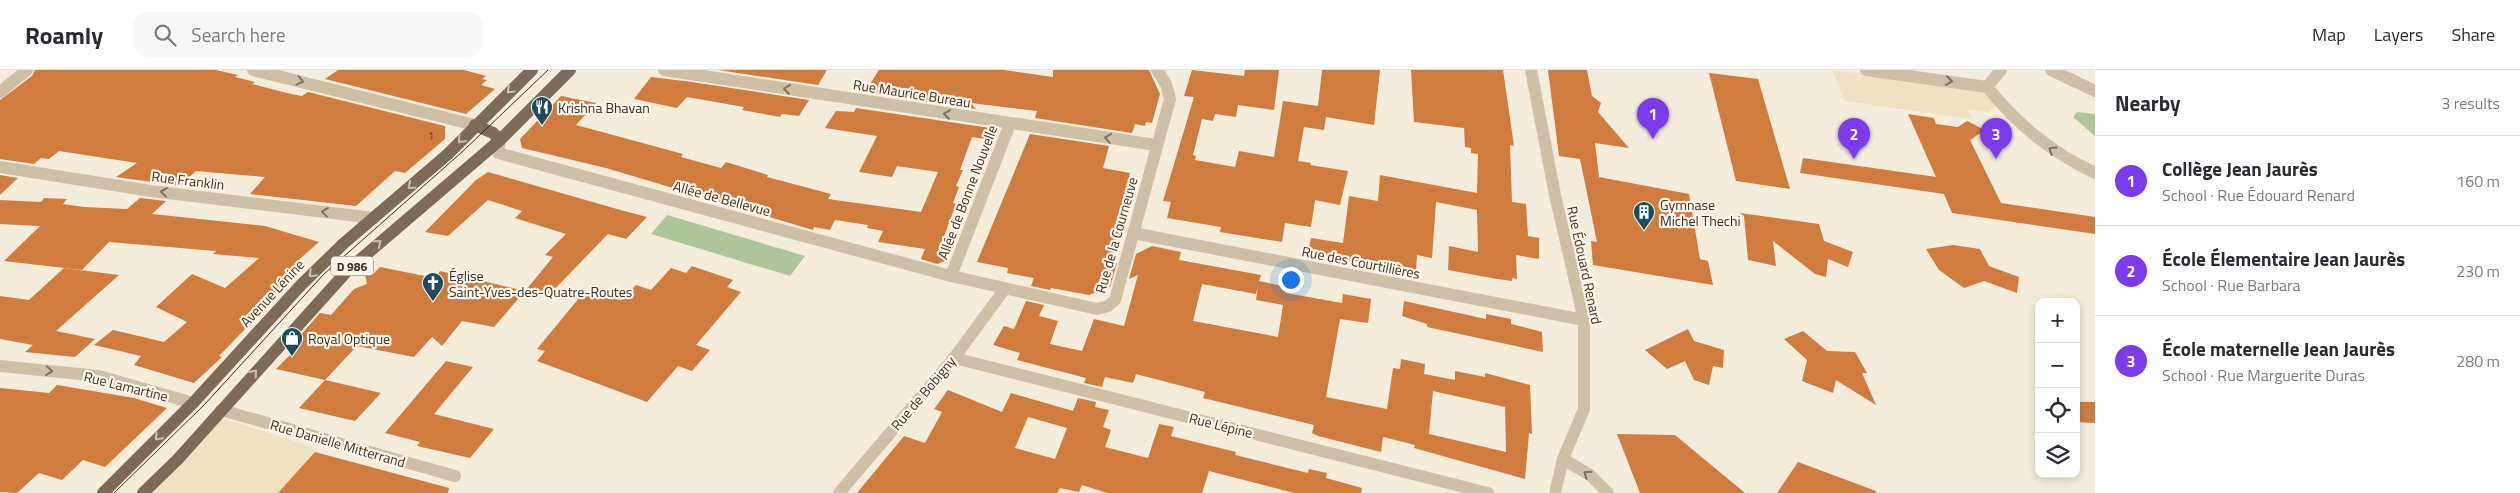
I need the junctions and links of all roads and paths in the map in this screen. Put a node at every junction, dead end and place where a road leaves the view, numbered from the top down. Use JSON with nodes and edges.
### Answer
{"nodes":[{"id":1,"x":27,"y":70,"type":"edge"},
{"id":2,"x":253,"y":70,"type":"edge"},
{"id":3,"x":532,"y":70,"type":"edge"},
{"id":4,"x":570,"y":70,"type":"edge"},
{"id":5,"x":664,"y":70,"type":"edge"},
{"id":6,"x":1157,"y":70,"type":"edge"},
{"id":7,"x":1530,"y":70,"type":"edge"},
{"id":8,"x":1866,"y":70,"type":"edge"},
{"id":9,"x":2001,"y":70,"type":"edge"},
{"id":10,"x":2051,"y":70,"type":"edge"},
{"id":11,"x":1987,"y":87,"type":"junction"},
{"id":12,"x":2095,"y":91,"type":"edge"},
{"id":13,"x":0,"y":92,"type":"edge"},
{"id":14,"x":1010,"y":124,"type":"junction"},
{"id":15,"x":475,"y":125,"type":"junction"},
{"id":16,"x":500,"y":140,"type":"junction"},
{"id":17,"x":1156,"y":145,"type":"junction"},
{"id":18,"x":0,"y":167,"type":"edge"},
{"id":19,"x":2095,"y":173,"type":"edge"},
{"id":20,"x":374,"y":218,"type":"junction"},
{"id":21,"x":1133,"y":233,"type":"junction"},
{"id":22,"x":951,"y":276,"type":"junction"},
{"id":23,"x":1004,"y":290,"type":"junction"},
{"id":24,"x":1584,"y":320,"type":"junction"},
{"id":25,"x":954,"y":358,"type":"junction"},
{"id":26,"x":0,"y":366,"type":"edge"},
{"id":27,"x":193,"y":403,"type":"junction"},
{"id":28,"x":221,"y":410,"type":"junction"},
{"id":29,"x":1563,"y":459,"type":"junction"},
{"id":30,"x":455,"y":476,"type":"dead end"},
{"id":31,"x":103,"y":493,"type":"edge"},
{"id":32,"x":143,"y":493,"type":"edge"},
{"id":33,"x":839,"y":493,"type":"edge"},
{"id":34,"x":1488,"y":493,"type":"edge"},
{"id":35,"x":1555,"y":493,"type":"edge"},
{"id":36,"x":1608,"y":493,"type":"edge"}],
"edges":[{"from":1,"to":13,"type":"street"},
{"from":2,"to":15,"type":"street","one_way":true},
{"from":3,"to":15,"type":"main road","number":"D 986","one_way":true},
{"from":4,"to":16,"type":"main road","number":"D 986"},
{"from":14,"to":5,"type":"street","name":"Rue Maurice Bureau","one_way":true},
{"from":6,"to":17,"type":"street","name":"Rue de la Courneuve"},
{"from":7,"to":24,"type":"street","name":"Rue Édouard Renard"},
{"from":8,"to":11,"type":"street","one_way":true},
{"from":9,"to":11,"type":"street"},
{"from":10,"to":12,"type":"street"},
{"from":19,"to":11,"type":"street","one_way":true},
{"from":17,"to":14,"type":"street","name":"Rue Maurice Bureau","one_way":true},
{"from":14,"to":22,"type":"street","name":"Allée de Bonne Nouvelle"},
{"from":15,"to":16,"type":"main road"},
{"from":15,"to":20,"type":"main road","name":"Avenue Lénine","number":"D 986","one_way":true},
{"from":16,"to":22,"type":"street","name":"Allée de Bellevue"},
{"from":28,"to":16,"type":"main road","number":"D 986","one_way":true},
{"from":17,"to":21,"type":"street","name":"Rue de la Courneuve"},
{"from":20,"to":18,"type":"street","name":"Rue Franklin","one_way":true},
{"from":20,"to":27,"type":"main road","name":"Avenue Lénine","number":"D 986","one_way":true},
{"from":21,"to":23,"type":"street","name":"Rue de la Courneuve"},
{"from":21,"to":24,"type":"street","name":"Rue des Courtillières"},
{"from":22,"to":23,"type":"street","name":"Allée de Bonne Nouvelle"},
{"from":23,"to":25,"type":"street","name":"Rue de Bobigny"},
{"from":24,"to":29,"type":"street","name":"Rue Édouard Renard"},
{"from":25,"to":33,"type":"street","name":"Rue de Bobigny"},
{"from":25,"to":34,"type":"street","name":"Rue Lépine"},
{"from":26,"to":27,"type":"street","name":"Rue Lamartine","one_way":true},
{"from":27,"to":31,"type":"main road","name":"Avenue Lénine","number":"D 986","one_way":true},
{"from":28,"to":30,"type":"street","name":"Rue Danielle Mitterrand"},
{"from":28,"to":32,"type":"main road","number":"D 986"},
{"from":29,"to":35,"type":"street","name":"Rue Édouard Renard"},
{"from":36,"to":29,"type":"street","one_way":true}]}
